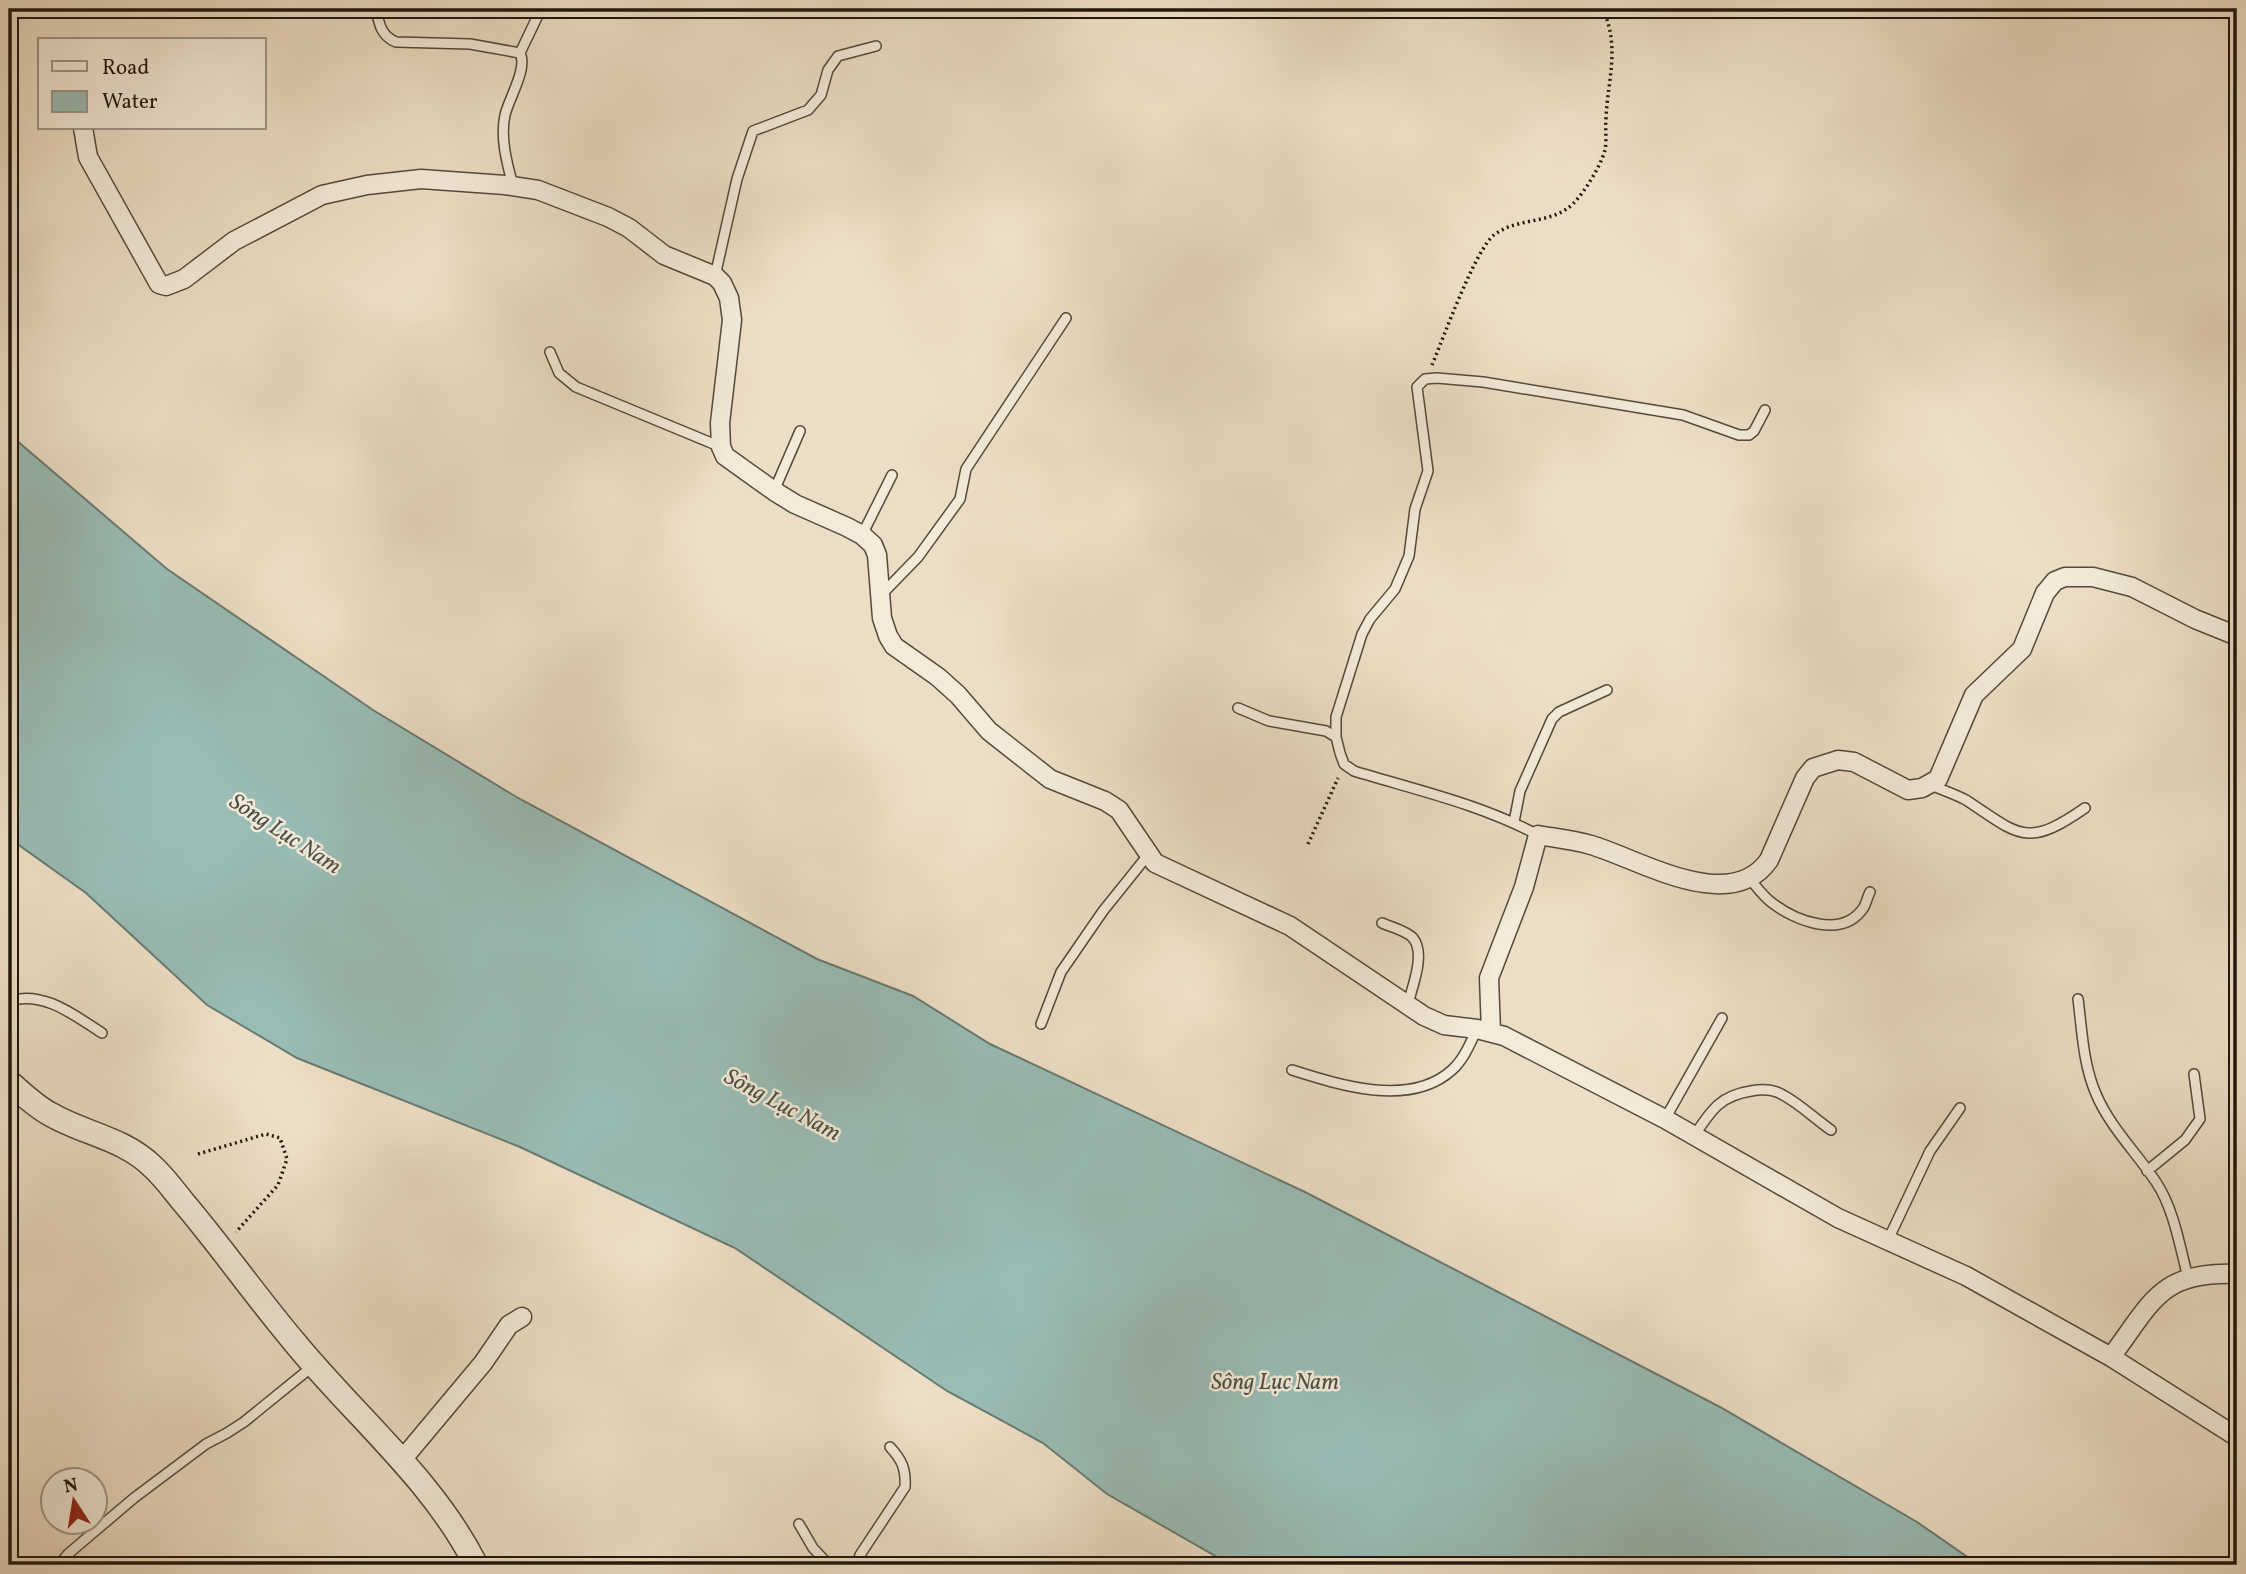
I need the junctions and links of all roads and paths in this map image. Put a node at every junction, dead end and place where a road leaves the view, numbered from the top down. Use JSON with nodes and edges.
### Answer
{"nodes":[{"id":1,"x":376,"y":9,"type":"edge"},
{"id":2,"x":541,"y":9,"type":"edge"},
{"id":3,"x":1603,"y":9,"type":"edge"},
{"id":4,"x":876,"y":46,"type":"dead end"},
{"id":5,"x":520,"y":53,"type":"junction"},
{"id":6,"x":83,"y":130,"type":"edge"},
{"id":7,"x":513,"y":186,"type":"junction"},
{"id":8,"x":715,"y":276,"type":"junction"},
{"id":9,"x":1066,"y":318,"type":"dead end"},
{"id":10,"x":550,"y":352,"type":"dead end"},
{"id":11,"x":1426,"y":379,"type":"junction"},
{"id":12,"x":1765,"y":410,"type":"dead end"},
{"id":13,"x":800,"y":431,"type":"dead end"},
{"id":14,"x":721,"y":447,"type":"junction"},
{"id":15,"x":892,"y":475,"type":"dead end"},
{"id":16,"x":774,"y":491,"type":"junction"},
{"id":17,"x":862,"y":535,"type":"junction"},
{"id":18,"x":880,"y":595,"type":"junction"},
{"id":19,"x":2237,"y":636,"type":"edge"},
{"id":20,"x":1607,"y":690,"type":"dead end"},
{"id":21,"x":1238,"y":708,"type":"dead end"},
{"id":22,"x":1336,"y":737,"type":"junction"},
{"id":23,"x":1344,"y":764,"type":"junction"},
{"id":24,"x":1929,"y":785,"type":"junction"},
{"id":25,"x":2085,"y":808,"type":"dead end"},
{"id":26,"x":1514,"y":822,"type":"junction"},
{"id":27,"x":1538,"y":835,"type":"junction"},
{"id":28,"x":1308,"y":844,"type":"dead end"},
{"id":29,"x":1149,"y":855,"type":"junction"},
{"id":30,"x":1749,"y":878,"type":"junction"},
{"id":31,"x":1870,"y":892,"type":"dead end"},
{"id":32,"x":1382,"y":923,"type":"dead end"},
{"id":33,"x":2078,"y":999,"type":"dead end"},
{"id":34,"x":9,"y":1002,"type":"edge"},
{"id":35,"x":1408,"y":1004,"type":"junction"},
{"id":36,"x":1722,"y":1018,"type":"dead end"},
{"id":37,"x":1041,"y":1024,"type":"dead end"},
{"id":38,"x":1484,"y":1030,"type":"junction"},
{"id":39,"x":102,"y":1033,"type":"dead end"},
{"id":40,"x":1292,"y":1070,"type":"dead end"},
{"id":41,"x":2194,"y":1074,"type":"dead end"},
{"id":42,"x":9,"y":1082,"type":"edge"},
{"id":43,"x":1960,"y":1108,"type":"dead end"},
{"id":44,"x":1665,"y":1119,"type":"junction"},
{"id":45,"x":1831,"y":1130,"type":"dead end"},
{"id":46,"x":1695,"y":1136,"type":"junction"},
{"id":47,"x":198,"y":1154,"type":"dead end"},
{"id":48,"x":2147,"y":1171,"type":"junction"},
{"id":49,"x":1888,"y":1241,"type":"junction"},
{"id":50,"x":222,"y":1250,"type":"junction"},
{"id":51,"x":2237,"y":1274,"type":"edge"},
{"id":52,"x":2188,"y":1278,"type":"junction"},
{"id":53,"x":522,"y":1317,"type":"dead end"},
{"id":54,"x":2111,"y":1357,"type":"junction"},
{"id":55,"x":315,"y":1365,"type":"junction"},
{"id":56,"x":2237,"y":1437,"type":"edge"},
{"id":57,"x":890,"y":1447,"type":"dead end"},
{"id":58,"x":401,"y":1461,"type":"junction"},
{"id":59,"x":799,"y":1524,"type":"dead end"},
{"id":60,"x":59,"y":1565,"type":"edge"},
{"id":61,"x":476,"y":1565,"type":"edge"},
{"id":62,"x":829,"y":1565,"type":"edge"},
{"id":63,"x":857,"y":1565,"type":"edge"}],
"edges":[{"from":1,"to":5,"type":"lane"},
{"from":2,"to":5,"type":"lane"},
{"from":3,"to":11,"type":"path"},
{"from":4,"to":8,"type":"lane"},
{"from":5,"to":7,"type":"lane"},
{"from":6,"to":7,"type":"street"},
{"from":7,"to":8,"type":"street"},
{"from":8,"to":14,"type":"street"},
{"from":9,"to":18,"type":"lane"},
{"from":10,"to":14,"type":"lane"},
{"from":11,"to":12,"type":"lane"},
{"from":11,"to":22,"type":"lane"},
{"from":13,"to":16,"type":"lane"},
{"from":14,"to":16,"type":"street"},
{"from":15,"to":17,"type":"lane"},
{"from":16,"to":17,"type":"street"},
{"from":17,"to":18,"type":"street"},
{"from":18,"to":29,"type":"street"},
{"from":19,"to":24,"type":"street"},
{"from":20,"to":26,"type":"lane"},
{"from":21,"to":22,"type":"lane"},
{"from":22,"to":23,"type":"lane"},
{"from":23,"to":26,"type":"lane"},
{"from":23,"to":28,"type":"path"},
{"from":24,"to":25,"type":"lane"},
{"from":24,"to":30,"type":"street"},
{"from":26,"to":27,"type":"lane"},
{"from":27,"to":30,"type":"street"},
{"from":27,"to":38,"type":"street"},
{"from":29,"to":35,"type":"street"},
{"from":29,"to":37,"type":"lane"},
{"from":30,"to":31,"type":"lane"},
{"from":32,"to":35,"type":"lane"},
{"from":33,"to":48,"type":"lane"},
{"from":34,"to":39,"type":"lane"},
{"from":35,"to":38,"type":"street"},
{"from":36,"to":44,"type":"lane"},
{"from":38,"to":40,"type":"lane"},
{"from":38,"to":44,"type":"street"},
{"from":41,"to":48,"type":"lane"},
{"from":42,"to":50,"type":"street"},
{"from":43,"to":49,"type":"lane"},
{"from":44,"to":46,"type":"street"},
{"from":45,"to":46,"type":"lane"},
{"from":46,"to":49,"type":"street"},
{"from":47,"to":50,"type":"path"},
{"from":48,"to":52,"type":"lane"},
{"from":49,"to":54,"type":"street"},
{"from":50,"to":55,"type":"street"},
{"from":51,"to":52,"type":"street"},
{"from":52,"to":54,"type":"street"},
{"from":53,"to":58,"type":"street"},
{"from":54,"to":56,"type":"street"},
{"from":55,"to":58,"type":"street"},
{"from":55,"to":60,"type":"lane"},
{"from":57,"to":63,"type":"lane"},
{"from":58,"to":61,"type":"street"},
{"from":59,"to":62,"type":"lane"}]}
